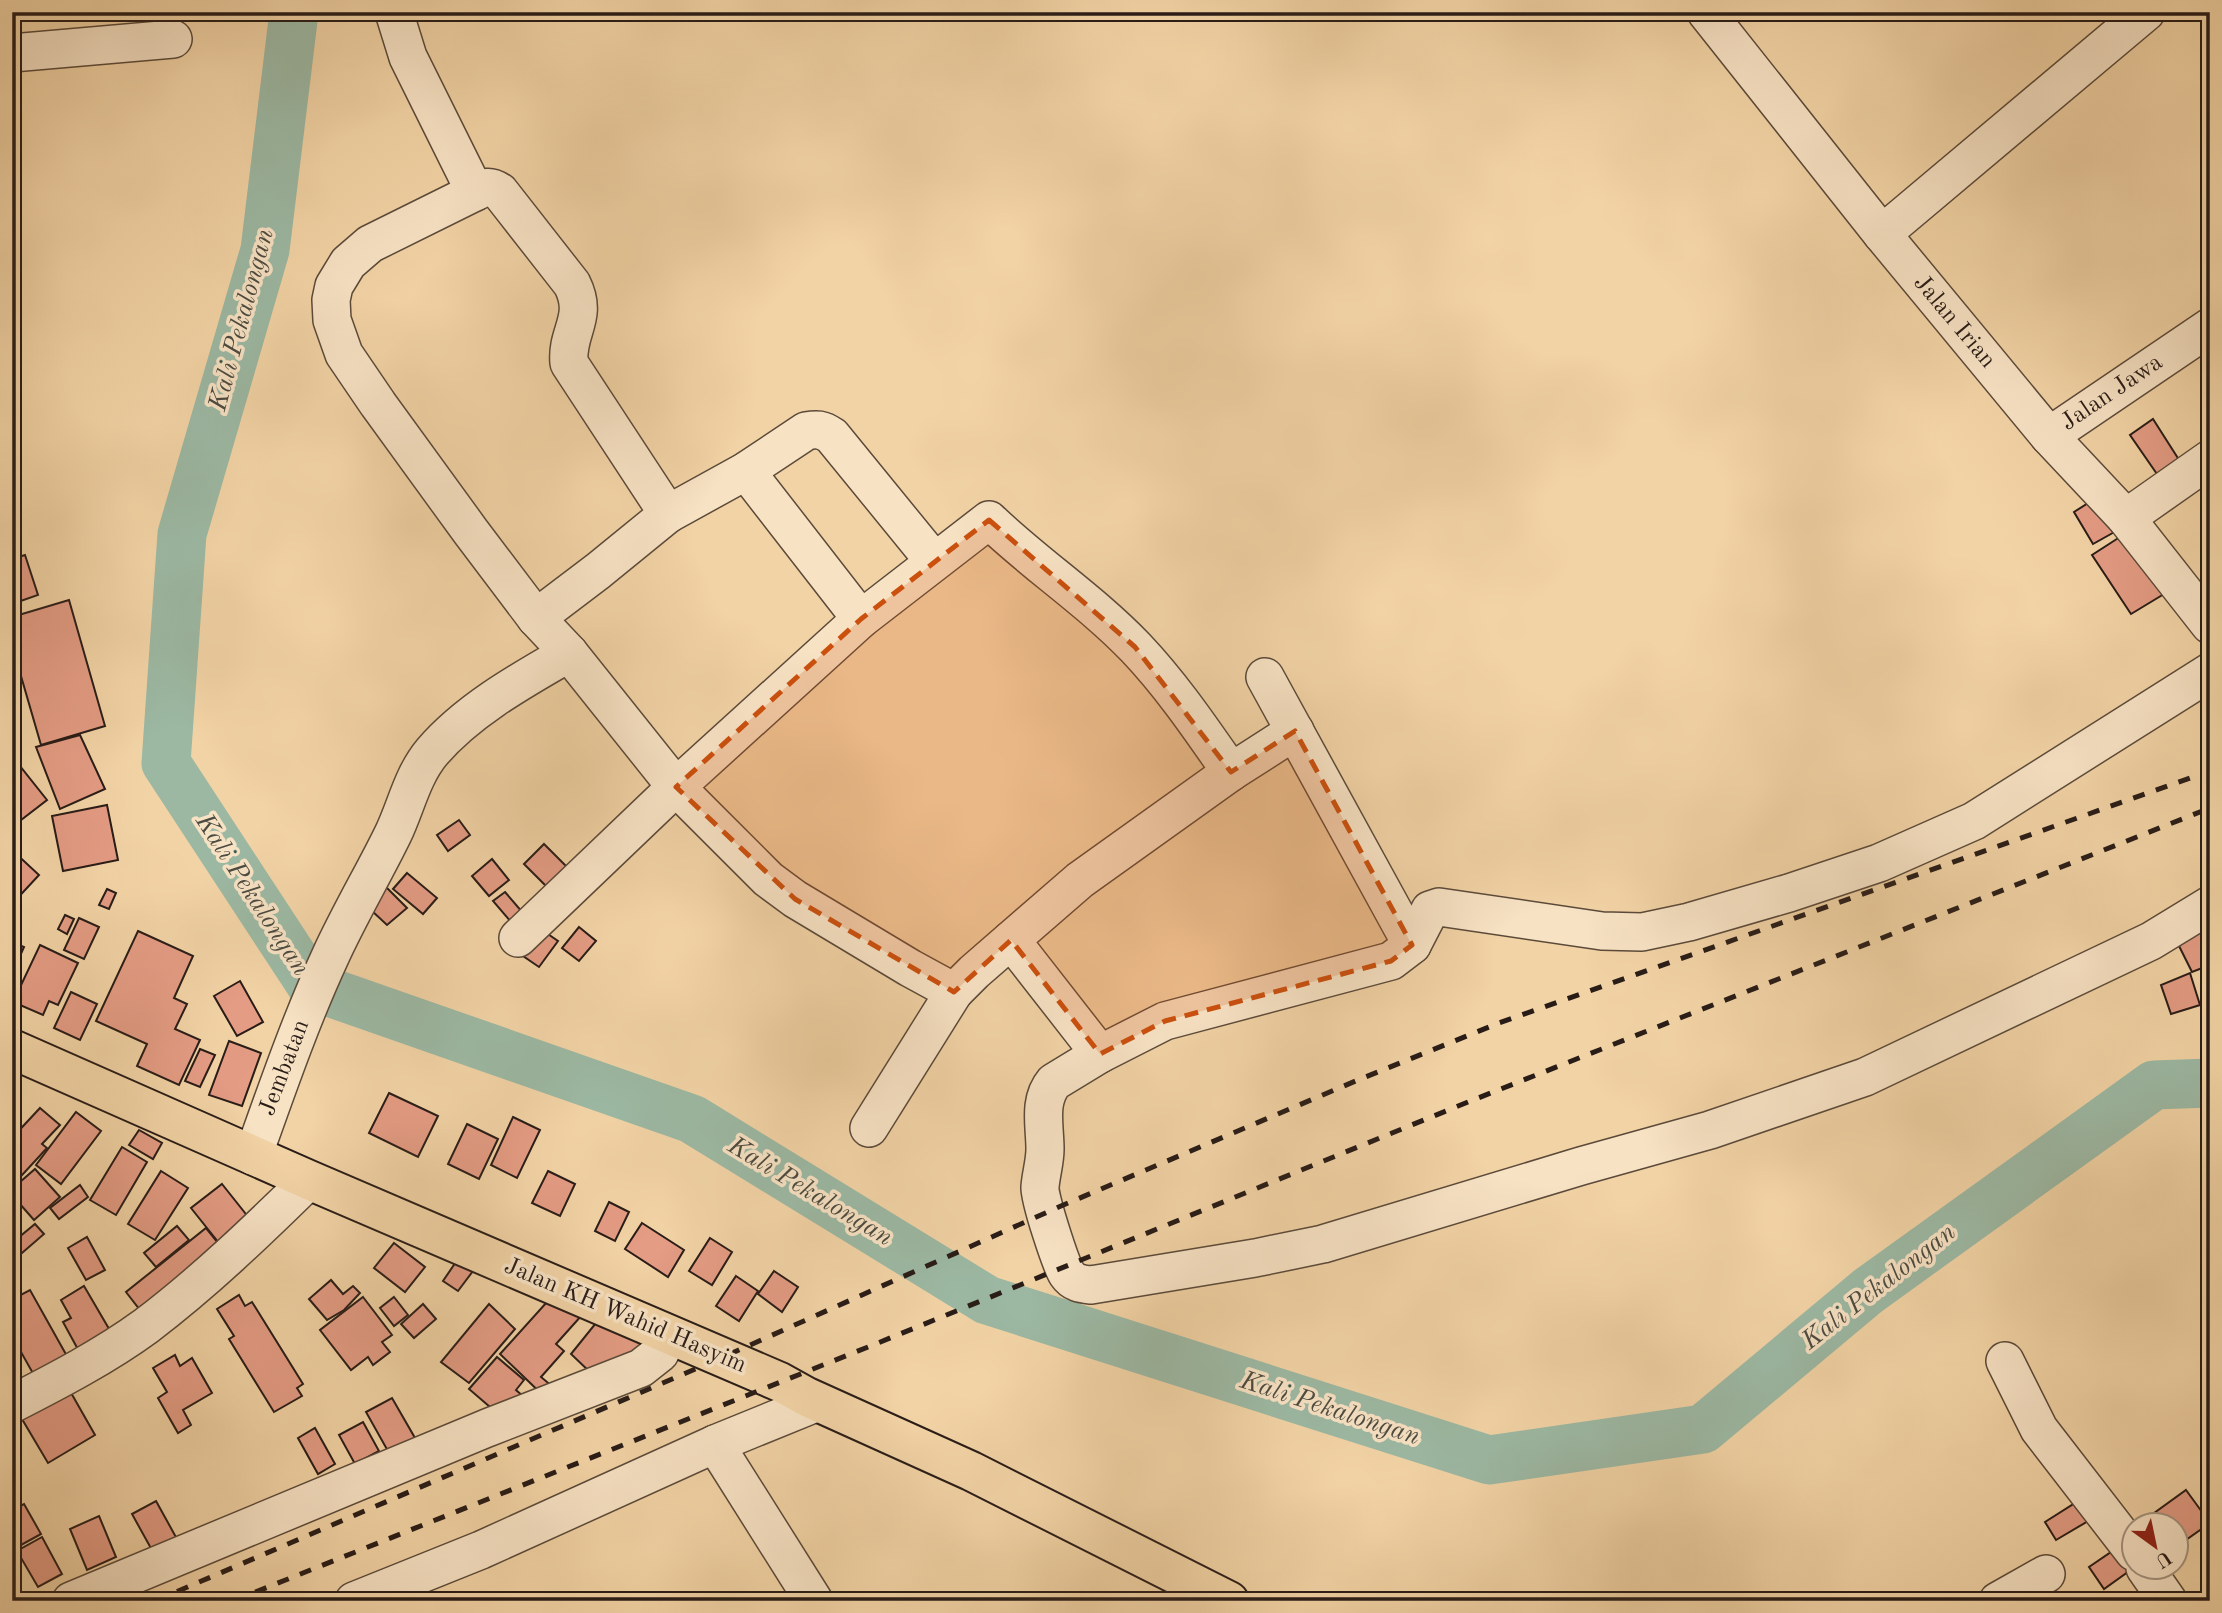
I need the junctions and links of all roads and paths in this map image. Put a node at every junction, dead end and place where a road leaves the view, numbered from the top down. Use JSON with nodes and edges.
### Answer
{"nodes":[{"id":1,"x":394,"y":12,"type":"edge"},
{"id":2,"x":2146,"y":12,"type":"edge"},
{"id":3,"x":1721,"y":18,"type":"edge"},
{"id":4,"x":173,"y":39,"type":"dead end"},
{"id":5,"x":12,"y":53,"type":"edge"},
{"id":6,"x":475,"y":192,"type":"junction"},
{"id":7,"x":1882,"y":234,"type":"junction"},
{"id":8,"x":2210,"y":327,"type":"edge"},
{"id":9,"x":2049,"y":436,"type":"junction"},
{"id":10,"x":2210,"y":459,"type":"edge"},
{"id":11,"x":746,"y":471,"type":"junction"},
{"id":12,"x":668,"y":514,"type":"junction"},
{"id":13,"x":2126,"y":518,"type":"junction"},
{"id":14,"x":934,"y":561,"type":"junction"},
{"id":15,"x":536,"y":618,"type":"junction"},
{"id":16,"x":861,"y":619,"type":"junction"},
{"id":17,"x":2210,"y":625,"type":"edge"},
{"id":18,"x":569,"y":653,"type":"junction"},
{"id":19,"x":2210,"y":672,"type":"edge"},
{"id":20,"x":1265,"y":677,"type":"dead end"},
{"id":21,"x":1296,"y":731,"type":"junction"},
{"id":22,"x":1231,"y":772,"type":"junction"},
{"id":23,"x":676,"y":787,"type":"junction"},
{"id":24,"x":2210,"y":905,"type":"edge"},
{"id":25,"x":518,"y":938,"type":"dead end"},
{"id":26,"x":1011,"y":940,"type":"junction"},
{"id":27,"x":1412,"y":945,"type":"junction"},
{"id":28,"x":954,"y":992,"type":"junction"},
{"id":29,"x":12,"y":1049,"type":"edge"},
{"id":30,"x":1100,"y":1054,"type":"junction"},
{"id":31,"x":869,"y":1128,"type":"dead end"},
{"id":32,"x":253,"y":1156,"type":"junction"},
{"id":33,"x":309,"y":1180,"type":"junction"},
{"id":34,"x":668,"y":1334,"type":"junction"},
{"id":35,"x":2005,"y":1361,"type":"dead end"},
{"id":36,"x":818,"y":1402,"type":"junction"},
{"id":37,"x":12,"y":1404,"type":"edge"},
{"id":38,"x":715,"y":1444,"type":"junction"},
{"id":39,"x":2120,"y":1534,"type":"edge"},
{"id":40,"x":2046,"y":1574,"type":"dead end"},
{"id":41,"x":2155,"y":1582,"type":"edge"},
{"id":42,"x":417,"y":1590,"type":"edge"},
{"id":43,"x":71,"y":1601,"type":"edge"},
{"id":44,"x":354,"y":1601,"type":"edge"},
{"id":45,"x":814,"y":1601,"type":"edge"},
{"id":46,"x":1228,"y":1601,"type":"edge"},
{"id":47,"x":1998,"y":1601,"type":"edge"},
{"id":48,"x":2168,"y":1601,"type":"edge"}],
"edges":[{"from":1,"to":6,"type":"street"},
{"from":2,"to":7,"type":"street"},
{"from":3,"to":7,"type":"street","name":"Jalan Irian"},
{"from":4,"to":5,"type":"street"},
{"from":6,"to":12,"type":"street"},
{"from":6,"to":15,"type":"street"},
{"from":7,"to":9,"type":"street","name":"Jalan Irian"},
{"from":8,"to":9,"type":"street","name":"Jalan Jawa"},
{"from":9,"to":13,"type":"street","name":"Jalan Irian"},
{"from":10,"to":13,"type":"street"},
{"from":11,"to":12,"type":"street"},
{"from":11,"to":14,"type":"street"},
{"from":11,"to":16,"type":"street"},
{"from":12,"to":15,"type":"street"},
{"from":13,"to":17,"type":"street","name":"Jalan Irian"},
{"from":14,"to":16,"type":"street"},
{"from":14,"to":22,"type":"street"},
{"from":15,"to":18,"type":"street"},
{"from":16,"to":23,"type":"street"},
{"from":18,"to":23,"type":"street"},
{"from":18,"to":32,"type":"street","name":"Jembatan"},
{"from":19,"to":27,"type":"street"},
{"from":20,"to":21,"type":"street"},
{"from":21,"to":22,"type":"street"},
{"from":21,"to":27,"type":"street"},
{"from":22,"to":26,"type":"street"},
{"from":23,"to":25,"type":"street"},
{"from":23,"to":28,"type":"street"},
{"from":24,"to":30,"type":"street"},
{"from":26,"to":28,"type":"street"},
{"from":26,"to":30,"type":"street"},
{"from":27,"to":30,"type":"street"},
{"from":28,"to":31,"type":"street"},
{"from":29,"to":32,"type":"main road","name":"Jalan KH Wahid Hasyim"},
{"from":32,"to":33,"type":"main road","name":"Jalan KH Wahid Hasyim"},
{"from":33,"to":34,"type":"main road","name":"Jalan KH Wahid Hasyim"},
{"from":33,"to":37,"type":"street"},
{"from":34,"to":36,"type":"main road","name":"Jalan KH Wahid Hasyim"},
{"from":34,"to":43,"type":"street"},
{"from":35,"to":39,"type":"street"},
{"from":36,"to":38,"type":"street"},
{"from":36,"to":46,"type":"main road","name":"Jalan KH Wahid Hasyim"},
{"from":38,"to":42,"type":"street"},
{"from":38,"to":45,"type":"street"},
{"from":40,"to":47,"type":"street"},
{"from":41,"to":48,"type":"street"},
{"from":42,"to":44,"type":"street"}]}
